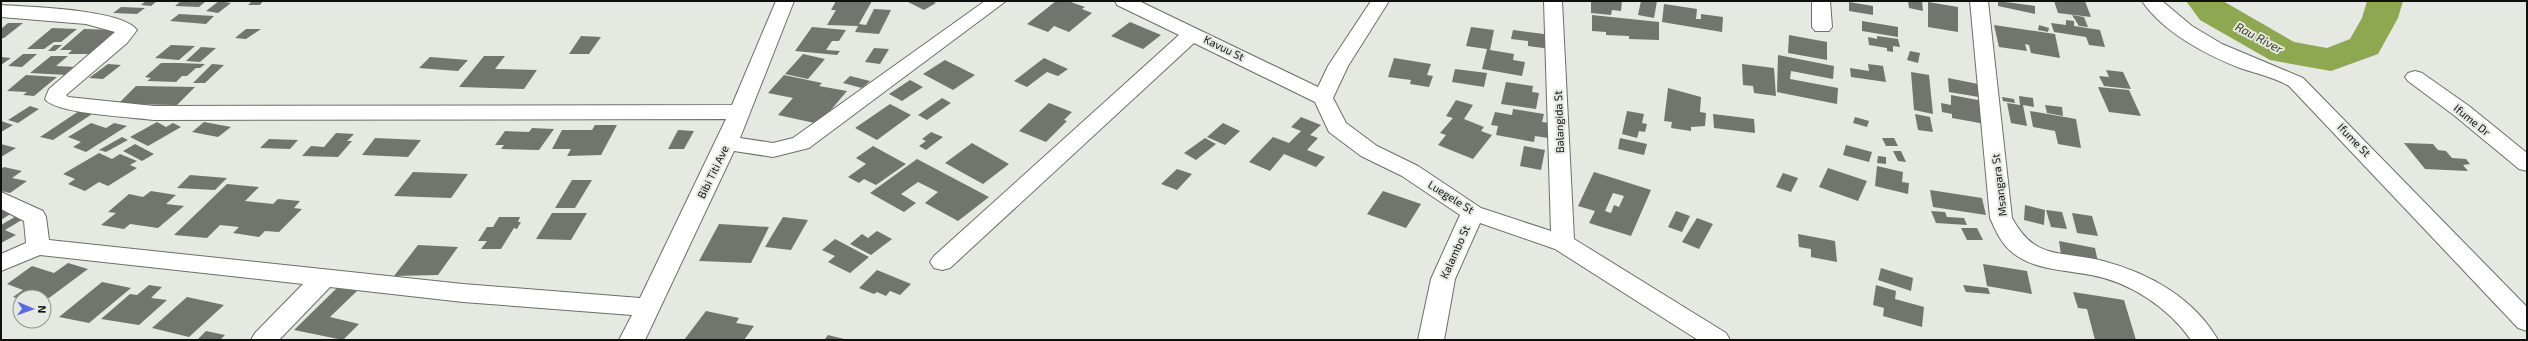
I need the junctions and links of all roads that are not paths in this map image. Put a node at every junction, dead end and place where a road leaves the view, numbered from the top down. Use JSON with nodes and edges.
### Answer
{"nodes":[{"id":1,"x":785,"y":1,"type":"edge"},
{"id":2,"x":997,"y":1,"type":"edge"},
{"id":3,"x":1124,"y":1,"type":"edge"},
{"id":4,"x":1380,"y":1,"type":"edge"},
{"id":5,"x":1553,"y":1,"type":"edge"},
{"id":6,"x":1821,"y":1,"type":"edge"},
{"id":7,"x":1979,"y":1,"type":"edge"},
{"id":8,"x":2151,"y":1,"type":"edge"},
{"id":9,"x":1,"y":10,"type":"edge"},
{"id":10,"x":1822,"y":27,"type":"dead end"},
{"id":11,"x":1193,"y":33,"type":"junction"},
{"id":12,"x":2415,"y":77,"type":"dead end"},
{"id":13,"x":1323,"y":98,"type":"junction"},
{"id":14,"x":739,"y":112,"type":"junction"},
{"id":15,"x":727,"y":143,"type":"junction"},
{"id":16,"x":2527,"y":164,"type":"edge"},
{"id":17,"x":1,"y":200,"type":"edge"},
{"id":18,"x":1473,"y":212,"type":"junction"},
{"id":19,"x":1563,"y":243,"type":"junction"},
{"id":20,"x":38,"y":247,"type":"junction"},
{"id":21,"x":942,"y":262,"type":"dead end"},
{"id":22,"x":1,"y":263,"type":"edge"},
{"id":23,"x":325,"y":278,"type":"junction"},
{"id":24,"x":648,"y":307,"type":"junction"},
{"id":25,"x":2527,"y":322,"type":"edge"},
{"id":26,"x":264,"y":340,"type":"edge"},
{"id":27,"x":632,"y":340,"type":"edge"},
{"id":28,"x":1431,"y":340,"type":"edge"},
{"id":29,"x":1717,"y":340,"type":"edge"},
{"id":30,"x":2205,"y":340,"type":"edge"}],
"edges":[{"from":1,"to":14,"type":"street","name":"Bibi Titi Ave"},
{"from":2,"to":15,"type":"street"},
{"from":3,"to":11,"type":"street","name":"Kavuu St"},
{"from":4,"to":13,"type":"street"},
{"from":5,"to":19,"type":"street","name":"Balangida St"},
{"from":6,"to":10,"type":"street"},
{"from":7,"to":30,"type":"street","name":"Msangara St"},
{"from":8,"to":25,"type":"street","name":"Ifume St"},
{"from":9,"to":14,"type":"street"},
{"from":11,"to":13,"type":"street","name":"Kavuu St"},
{"from":11,"to":21,"type":"street"},
{"from":12,"to":16,"type":"street","name":"Ifume Dr"},
{"from":13,"to":18,"type":"street","name":"Luegele St"},
{"from":14,"to":15,"type":"street","name":"Bibi Titi Ave"},
{"from":15,"to":24,"type":"street","name":"Bibi Titi Ave"},
{"from":17,"to":20,"type":"street"},
{"from":18,"to":19,"type":"street","name":"Luegele St"},
{"from":18,"to":28,"type":"street","name":"Kalambo St"},
{"from":19,"to":29,"type":"street","name":"Luegele St"},
{"from":20,"to":22,"type":"street"},
{"from":20,"to":23,"type":"street"},
{"from":23,"to":24,"type":"street"},
{"from":23,"to":26,"type":"street"},
{"from":24,"to":27,"type":"street","name":"Bibi Titi Ave"}]}
